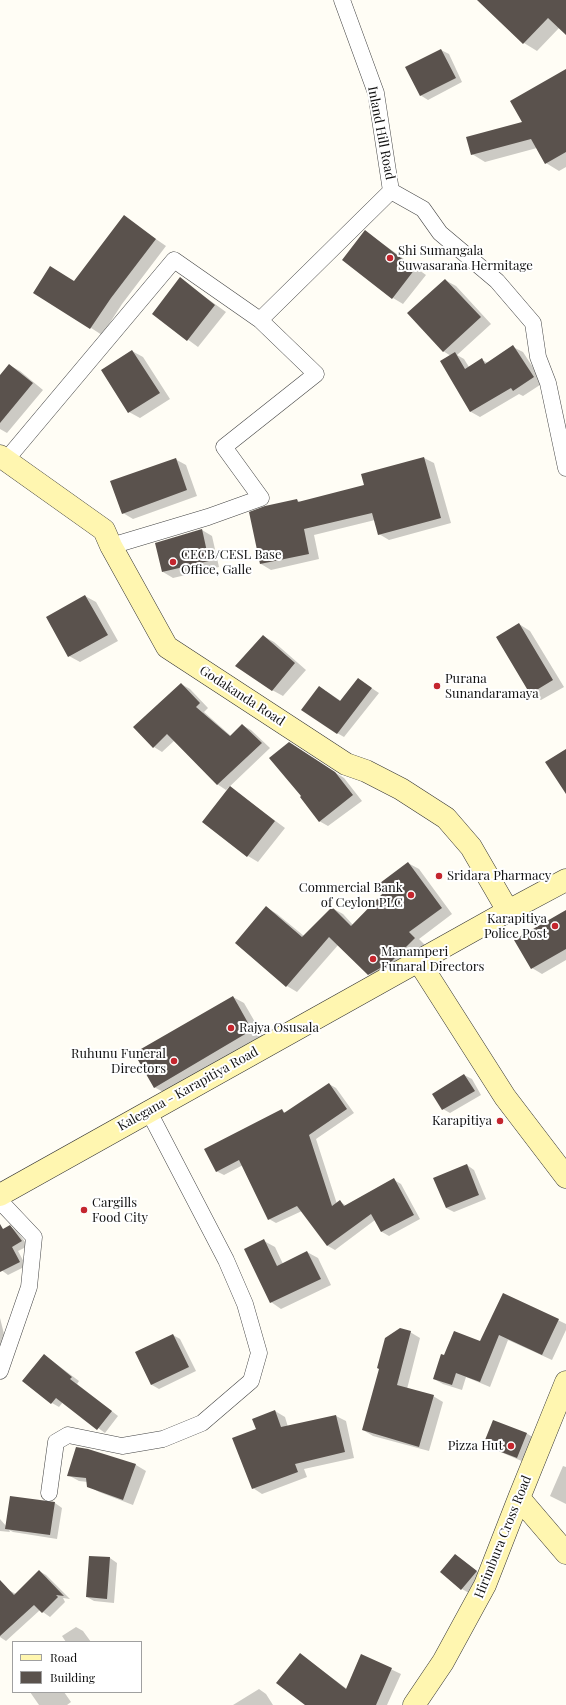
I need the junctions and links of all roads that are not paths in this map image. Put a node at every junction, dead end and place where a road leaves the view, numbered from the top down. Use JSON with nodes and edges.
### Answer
{"nodes":[{"id":1,"x":342,"y":0,"type":"edge"},
{"id":2,"x":391,"y":191,"type":"junction"},
{"id":3,"x":260,"y":320,"type":"junction"},
{"id":4,"x":3,"y":458,"type":"edge"},
{"id":5,"x":566,"y":468,"type":"edge"},
{"id":6,"x":111,"y":546,"type":"junction"},
{"id":7,"x":566,"y":880,"type":"edge"},
{"id":8,"x":508,"y":911,"type":"junction"},
{"id":9,"x":419,"y":962,"type":"junction"},
{"id":10,"x":149,"y":1112,"type":"junction"},
{"id":11,"x":566,"y":1176,"type":"edge"},
{"id":12,"x":0,"y":1195,"type":"edge"},
{"id":13,"x":0,"y":1201,"type":"edge"},
{"id":14,"x":0,"y":1371,"type":"edge"},
{"id":15,"x":566,"y":1382,"type":"edge"},
{"id":16,"x":49,"y":1493,"type":"dead end"},
{"id":17,"x":518,"y":1498,"type":"junction"},
{"id":18,"x":566,"y":1553,"type":"edge"},
{"id":19,"x":414,"y":1705,"type":"edge"}],
"edges":[{"from":1,"to":2,"type":"street","name":"Inland Hill Road"},
{"from":2,"to":3,"type":"street"},
{"from":2,"to":5,"type":"street","name":"Inland Hill Road"},
{"from":3,"to":4,"type":"street"},
{"from":3,"to":6,"type":"street"},
{"from":4,"to":6,"type":"street","name":"Godakanda Road"},
{"from":6,"to":8,"type":"street","name":"Godakanda Road"},
{"from":7,"to":8,"type":"street","name":"Kalegana - Karapitiya Road"},
{"from":8,"to":9,"type":"street","name":"Kalegana - Karapitiya Road"},
{"from":9,"to":10,"type":"street","name":"Kalegana - Karapitiya Road"},
{"from":9,"to":11,"type":"street"},
{"from":10,"to":12,"type":"street","name":"Kalegana - Karapitiya Road"},
{"from":10,"to":16,"type":"street"},
{"from":13,"to":14,"type":"street"},
{"from":15,"to":17,"type":"street","name":"Hirimbura Cross Road"},
{"from":17,"to":18,"type":"street"},
{"from":17,"to":19,"type":"street","name":"Hirimbura Cross Road"}]}
